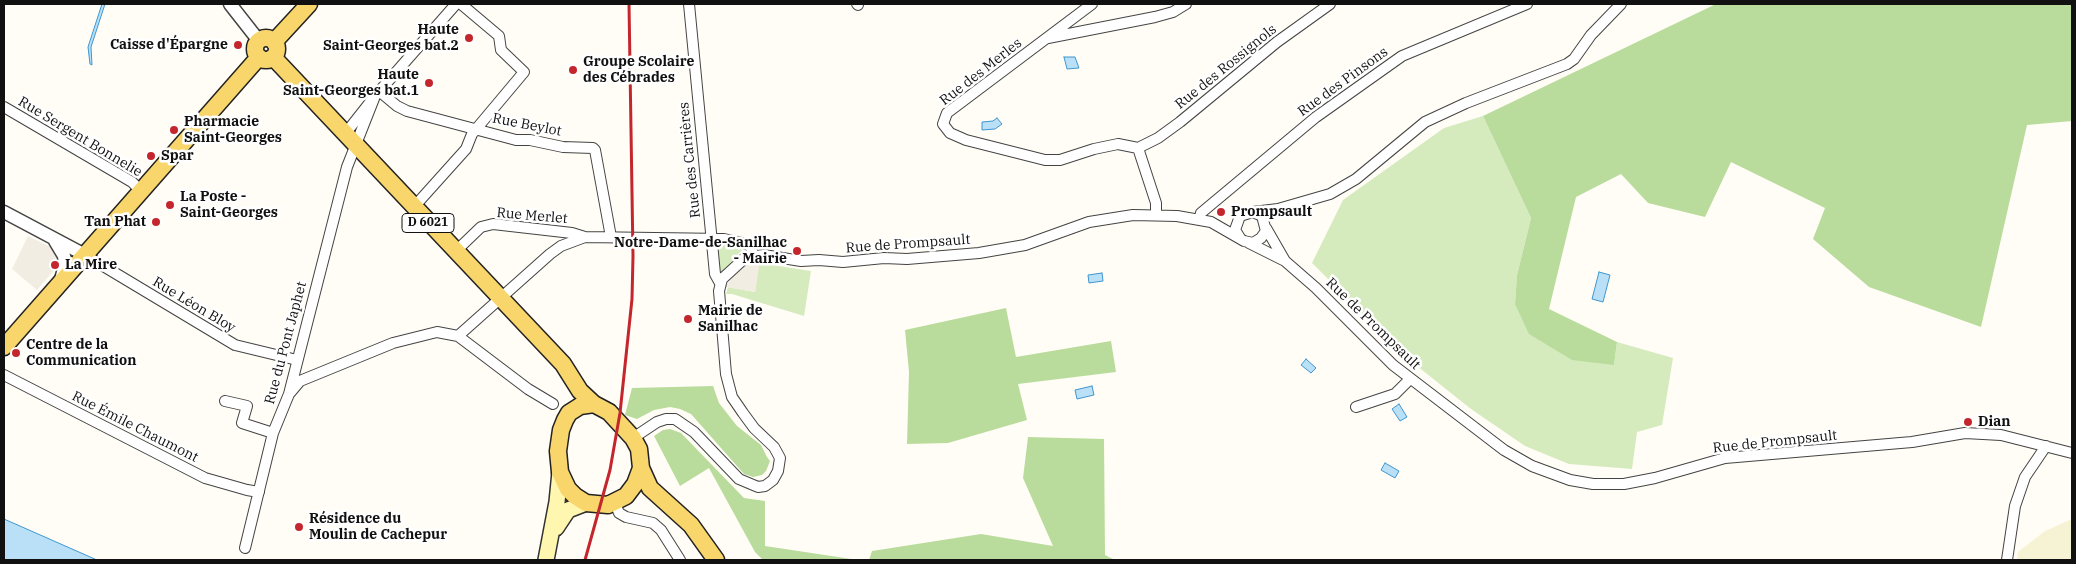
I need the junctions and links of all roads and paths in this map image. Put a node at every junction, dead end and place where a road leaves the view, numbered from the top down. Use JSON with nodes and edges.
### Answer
{"nodes":[{"id":1,"x":230,"y":4,"type":"edge"},
{"id":2,"x":309,"y":4,"type":"edge"},
{"id":3,"x":456,"y":4,"type":"edge"},
{"id":4,"x":461,"y":4,"type":"edge"},
{"id":5,"x":689,"y":4,"type":"edge"},
{"id":6,"x":1092,"y":4,"type":"edge"},
{"id":7,"x":1186,"y":4,"type":"edge"},
{"id":8,"x":1330,"y":4,"type":"edge"},
{"id":9,"x":1527,"y":4,"type":"edge"},
{"id":10,"x":1621,"y":4,"type":"edge"},
{"id":11,"x":1047,"y":38,"type":"junction"},
{"id":12,"x":266,"y":49,"type":"junction"},
{"id":13,"x":377,"y":94,"type":"junction"},
{"id":14,"x":4,"y":107,"type":"edge"},
{"id":15,"x":476,"y":128,"type":"junction"},
{"id":16,"x":350,"y":140,"type":"junction"},
{"id":17,"x":1138,"y":148,"type":"junction"},
{"id":18,"x":141,"y":191,"type":"junction"},
{"id":19,"x":413,"y":208,"type":"junction"},
{"id":20,"x":1278,"y":209,"type":"junction"},
{"id":21,"x":4,"y":212,"type":"edge"},
{"id":22,"x":1253,"y":212,"type":"junction"},
{"id":23,"x":1156,"y":215,"type":"junction"},
{"id":24,"x":1240,"y":216,"type":"junction"},
{"id":25,"x":1200,"y":220,"type":"junction"},
{"id":26,"x":1211,"y":222,"type":"junction"},
{"id":27,"x":1266,"y":227,"type":"junction"},
{"id":28,"x":585,"y":237,"type":"junction"},
{"id":29,"x":611,"y":237,"type":"junction"},
{"id":30,"x":711,"y":238,"type":"junction"},
{"id":31,"x":53,"y":239,"type":"junction"},
{"id":32,"x":1244,"y":241,"type":"junction"},
{"id":33,"x":456,"y":251,"type":"junction"},
{"id":34,"x":85,"y":255,"type":"junction"},
{"id":35,"x":752,"y":255,"type":"junction"},
{"id":36,"x":1285,"y":261,"type":"junction"},
{"id":37,"x":60,"y":283,"type":"junction"},
{"id":38,"x":720,"y":283,"type":"junction"},
{"id":39,"x":502,"y":300,"type":"junction"},
{"id":40,"x":458,"y":336,"type":"junction"},
{"id":41,"x":4,"y":347,"type":"edge"},
{"id":42,"x":297,"y":360,"type":"junction"},
{"id":43,"x":563,"y":364,"type":"junction"},
{"id":44,"x":4,"y":375,"type":"edge"},
{"id":45,"x":1410,"y":379,"type":"junction"},
{"id":46,"x":289,"y":394,"type":"junction"},
{"id":47,"x":225,"y":401,"type":"dead end"},
{"id":48,"x":553,"y":404,"type":"dead end"},
{"id":49,"x":594,"y":404,"type":"junction"},
{"id":50,"x":1356,"y":407,"type":"dead end"},
{"id":51,"x":569,"y":413,"type":"junction"},
{"id":52,"x":273,"y":433,"type":"junction"},
{"id":53,"x":634,"y":438,"type":"junction"},
{"id":54,"x":2046,"y":446,"type":"junction"},
{"id":55,"x":2072,"y":453,"type":"edge"},
{"id":56,"x":641,"y":468,"type":"junction"},
{"id":57,"x":560,"y":472,"type":"junction"},
{"id":58,"x":259,"y":492,"type":"junction"},
{"id":59,"x":620,"y":500,"type":"junction"},
{"id":60,"x":586,"y":503,"type":"junction"},
{"id":61,"x":690,"y":525,"type":"junction"},
{"id":62,"x":550,"y":541,"type":"junction"},
{"id":63,"x":245,"y":548,"type":"dead end"},
{"id":64,"x":546,"y":560,"type":"edge"},
{"id":65,"x":680,"y":560,"type":"edge"},
{"id":66,"x":716,"y":560,"type":"edge"},
{"id":67,"x":2007,"y":560,"type":"edge"}],
"edges":[{"from":1,"to":12,"type":"street"},
{"from":2,"to":12,"type":"main road"},
{"from":3,"to":13,"type":"street"},
{"from":4,"to":15,"type":"street"},
{"from":5,"to":30,"type":"street","name":"Rue des Carrières"},
{"from":6,"to":11,"type":"street","name":"Rue des Merles"},
{"from":7,"to":11,"type":"street"},
{"from":8,"to":17,"type":"street","name":"Rue des Rossignols"},
{"from":9,"to":25,"type":"street","name":"Rue des Pinsons"},
{"from":10,"to":20,"type":"street"},
{"from":11,"to":17,"type":"street","name":"Rue des Merles"},
{"from":12,"to":16,"type":"main road","number":"D 6021"},
{"from":12,"to":18,"type":"main road"},
{"from":13,"to":15,"type":"street","name":"Rue Beylot"},
{"from":13,"to":16,"type":"street"},
{"from":13,"to":16,"type":"street"},
{"from":14,"to":18,"type":"street","name":"Rue Sergent Bonnelie"},
{"from":15,"to":19,"type":"street"},
{"from":15,"to":29,"type":"street","name":"Rue Beylot"},
{"from":16,"to":19,"type":"main road","number":"D 6021"},
{"from":16,"to":42,"type":"street","name":"Rue du Pont Japhet"},
{"from":17,"to":23,"type":"street"},
{"from":18,"to":34,"type":"main road"},
{"from":19,"to":33,"type":"main road","number":"D 6021"},
{"from":20,"to":22,"type":"street"},
{"from":20,"to":27,"type":"street"},
{"from":21,"to":31,"type":"street"},
{"from":22,"to":24,"type":"street"},
{"from":22,"to":27,"type":"street"},
{"from":23,"to":25,"type":"street","name":"Rue de Prompsault"},
{"from":23,"to":35,"type":"street","name":"Rue de Prompsault"},
{"from":24,"to":26,"type":"street","name":"Rue de Prompsault"},
{"from":24,"to":32,"type":"street"},
{"from":25,"to":26,"type":"street","name":"Rue de Prompsault"},
{"from":26,"to":32,"type":"street","name":"Rue de Prompsault"},
{"from":27,"to":32,"type":"street"},
{"from":27,"to":36,"type":"street","name":"Rue de Prompsault"},
{"from":28,"to":29,"type":"street"},
{"from":28,"to":33,"type":"street","name":"Rue Merlet"},
{"from":28,"to":39,"type":"street"},
{"from":29,"to":30,"type":"street"},
{"from":30,"to":35,"type":"street"},
{"from":30,"to":38,"type":"street","name":"Rue des Carrières"},
{"from":31,"to":34,"type":"street"},
{"from":31,"to":37,"type":"street"},
{"from":32,"to":36,"type":"street","name":"Rue de Prompsault"},
{"from":33,"to":39,"type":"main road","number":"D 6021"},
{"from":34,"to":37,"type":"main road"},
{"from":34,"to":42,"type":"street","name":"Rue Léon Bloy"},
{"from":35,"to":38,"type":"street"},
{"from":36,"to":45,"type":"street","name":"Rue de Prompsault"},
{"from":37,"to":41,"type":"main road"},
{"from":38,"to":53,"type":"street","name":"Rue des Carrières"},
{"from":39,"to":40,"type":"street"},
{"from":39,"to":43,"type":"main road","number":"D 6021"},
{"from":40,"to":46,"type":"street"},
{"from":40,"to":48,"type":"street"},
{"from":42,"to":46,"type":"street","name":"Rue du Pont Japhet"},
{"from":43,"to":49,"type":"main road","number":"D 6021"},
{"from":43,"to":51,"type":"main road","number":"D 6021"},
{"from":44,"to":58,"type":"street","name":"Rue Émile Chaumont"},
{"from":45,"to":50,"type":"street"},
{"from":45,"to":54,"type":"street","name":"Rue de Prompsault"},
{"from":46,"to":52,"type":"street","name":"Rue du Pont Japhet"},
{"from":47,"to":52,"type":"street"},
{"from":49,"to":51,"type":"main road"},
{"from":49,"to":53,"type":"main road"},
{"from":51,"to":57,"type":"main road"},
{"from":52,"to":58,"type":"street","name":"Rue du Pont Japhet"},
{"from":53,"to":56,"type":"main road"},
{"from":54,"to":55,"type":"street","name":"Rue de Prompsault"},
{"from":54,"to":67,"type":"street"},
{"from":56,"to":59,"type":"main road"},
{"from":56,"to":61,"type":"main road"},
{"from":57,"to":60,"type":"main road"},
{"from":57,"to":62,"type":"main road"},
{"from":58,"to":63,"type":"street","name":"Rue du Pont Japhet"},
{"from":59,"to":60,"type":"main road"},
{"from":59,"to":61,"type":"main road"},
{"from":59,"to":65,"type":"street"},
{"from":60,"to":62,"type":"main road"},
{"from":61,"to":66,"type":"main road"},
{"from":62,"to":64,"type":"main road"}]}
